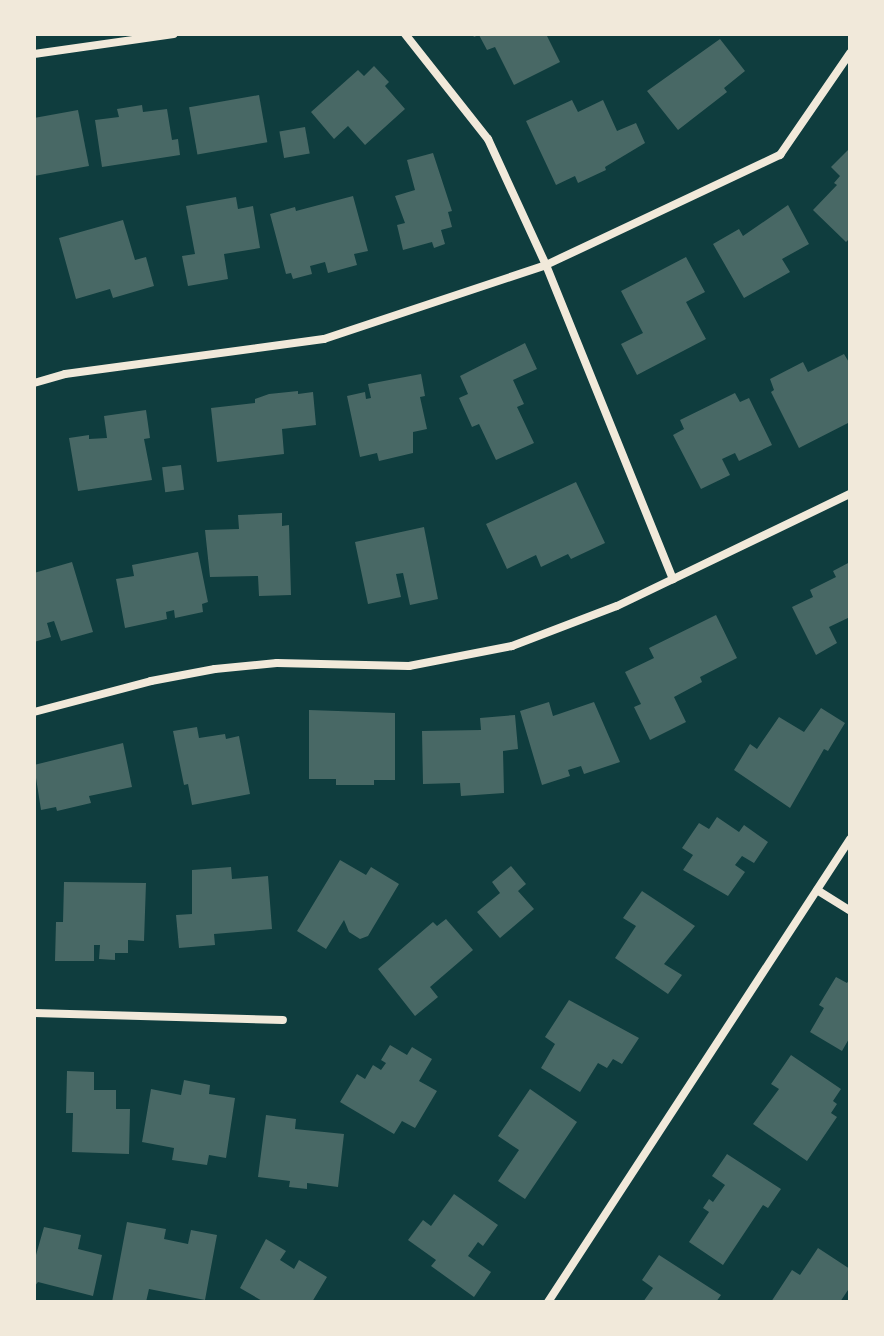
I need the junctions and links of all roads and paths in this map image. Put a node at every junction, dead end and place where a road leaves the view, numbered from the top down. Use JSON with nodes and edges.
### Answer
{"nodes":[{"id":1,"x":174,"y":34,"type":"edge"},
{"id":2,"x":405,"y":34,"type":"edge"},
{"id":3,"x":850,"y":53,"type":"edge"},
{"id":4,"x":34,"y":54,"type":"edge"},
{"id":5,"x":546,"y":265,"type":"junction"},
{"id":6,"x":34,"y":383,"type":"edge"},
{"id":7,"x":850,"y":494,"type":"edge"},
{"id":8,"x":673,"y":579,"type":"junction"},
{"id":9,"x":34,"y":712,"type":"edge"},
{"id":10,"x":850,"y":839,"type":"edge"},
{"id":11,"x":817,"y":890,"type":"junction"},
{"id":12,"x":850,"y":911,"type":"edge"},
{"id":13,"x":34,"y":1013,"type":"edge"},
{"id":14,"x":283,"y":1020,"type":"dead end"},
{"id":15,"x":548,"y":1302,"type":"edge"}],
"edges":[{"from":1,"to":4,"type":"street"},
{"from":2,"to":5,"type":"street"},
{"from":3,"to":5,"type":"street"},
{"from":5,"to":6,"type":"street"},
{"from":5,"to":8,"type":"street"},
{"from":7,"to":8,"type":"street"},
{"from":8,"to":9,"type":"street"},
{"from":10,"to":11,"type":"street"},
{"from":11,"to":12,"type":"street"},
{"from":11,"to":15,"type":"street"},
{"from":13,"to":14,"type":"street"}]}
